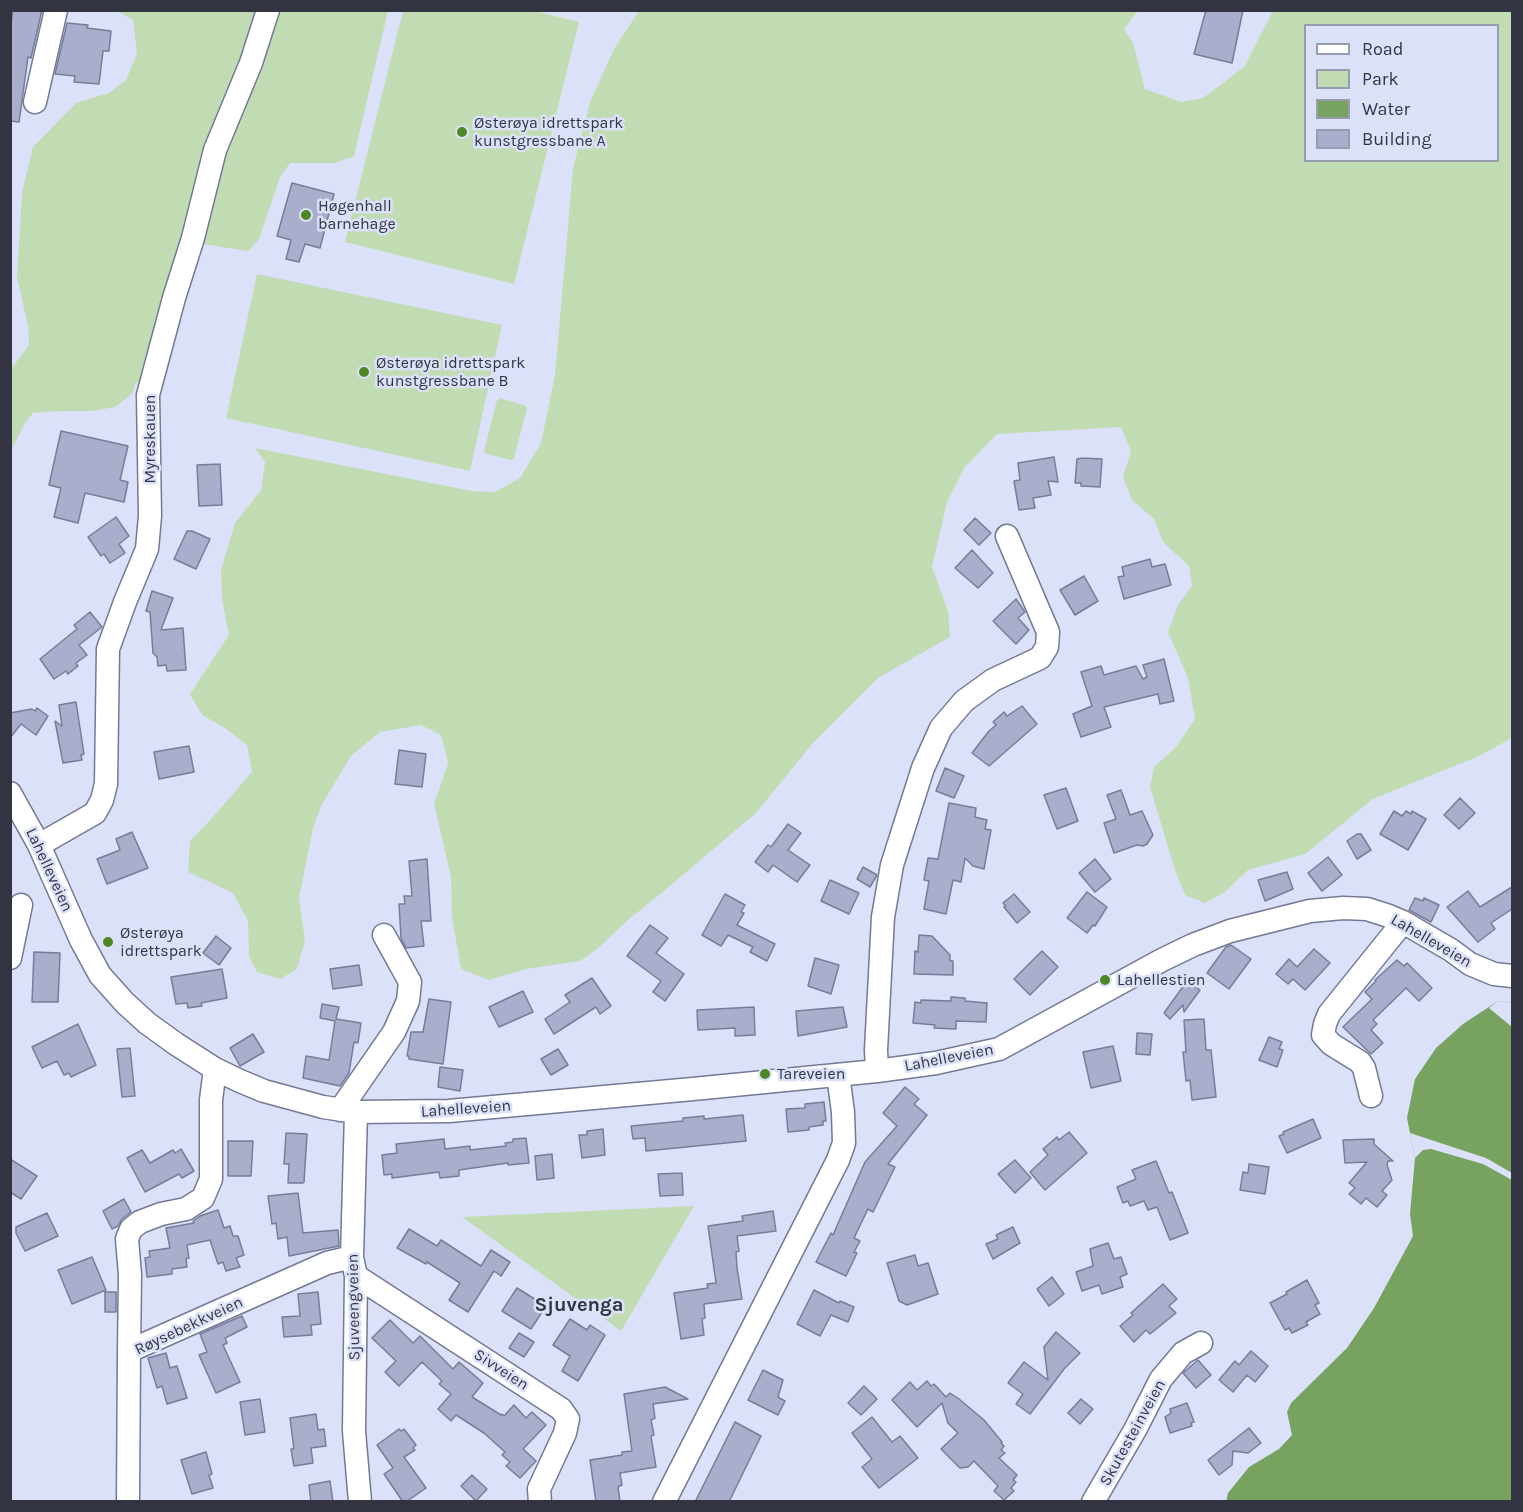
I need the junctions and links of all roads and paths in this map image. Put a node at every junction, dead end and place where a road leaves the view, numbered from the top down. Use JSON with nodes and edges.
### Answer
{"nodes":[{"id":1,"x":56,"y":10,"type":"edge"},
{"id":2,"x":268,"y":10,"type":"edge"},
{"id":3,"x":35,"y":102,"type":"dead end"},
{"id":4,"x":1007,"y":536,"type":"dead end"},
{"id":5,"x":10,"y":793,"type":"edge"},
{"id":6,"x":39,"y":845,"type":"junction"},
{"id":7,"x":21,"y":905,"type":"dead end"},
{"id":8,"x":1403,"y":922,"type":"junction"},
{"id":9,"x":384,"y":935,"type":"dead end"},
{"id":10,"x":10,"y":958,"type":"edge"},
{"id":11,"x":1512,"y":976,"type":"edge"},
{"id":12,"x":214,"y":1069,"type":"junction"},
{"id":13,"x":877,"y":1071,"type":"junction"},
{"id":14,"x":838,"y":1075,"type":"junction"},
{"id":15,"x":1371,"y":1096,"type":"dead end"},
{"id":16,"x":348,"y":1111,"type":"junction"},
{"id":17,"x":354,"y":1267,"type":"junction"},
{"id":18,"x":1201,"y":1343,"type":"dead end"},
{"id":19,"x":129,"y":1351,"type":"junction"},
{"id":20,"x":128,"y":1502,"type":"edge"},
{"id":21,"x":360,"y":1502,"type":"edge"},
{"id":22,"x":540,"y":1502,"type":"edge"},
{"id":23,"x":664,"y":1502,"type":"edge"},
{"id":24,"x":1093,"y":1502,"type":"edge"}],
"edges":[{"from":1,"to":3,"type":"street"},
{"from":2,"to":6,"type":"street","name":"Myreskauen"},
{"from":4,"to":13,"type":"street"},
{"from":5,"to":6,"type":"street","name":"Lahelleveien"},
{"from":6,"to":12,"type":"street","name":"Lahelleveien"},
{"from":7,"to":10,"type":"street"},
{"from":8,"to":11,"type":"street","name":"Lahelleveien"},
{"from":8,"to":13,"type":"street","name":"Lahelleveien"},
{"from":8,"to":15,"type":"street"},
{"from":9,"to":16,"type":"street"},
{"from":12,"to":16,"type":"street","name":"Lahelleveien"},
{"from":12,"to":19,"type":"street"},
{"from":13,"to":14,"type":"street","name":"Lahelleveien"},
{"from":14,"to":16,"type":"street","name":"Lahelleveien"},
{"from":14,"to":23,"type":"street"},
{"from":16,"to":17,"type":"street","name":"Sjuveengveien"},
{"from":17,"to":19,"type":"street","name":"Røysebekkveien"},
{"from":17,"to":21,"type":"street","name":"Sjuveengveien"},
{"from":17,"to":22,"type":"street","name":"Sivveien"},
{"from":18,"to":24,"type":"street","name":"Skutesteinveien"},
{"from":19,"to":20,"type":"street","name":"Røysebekkveien"}]}
